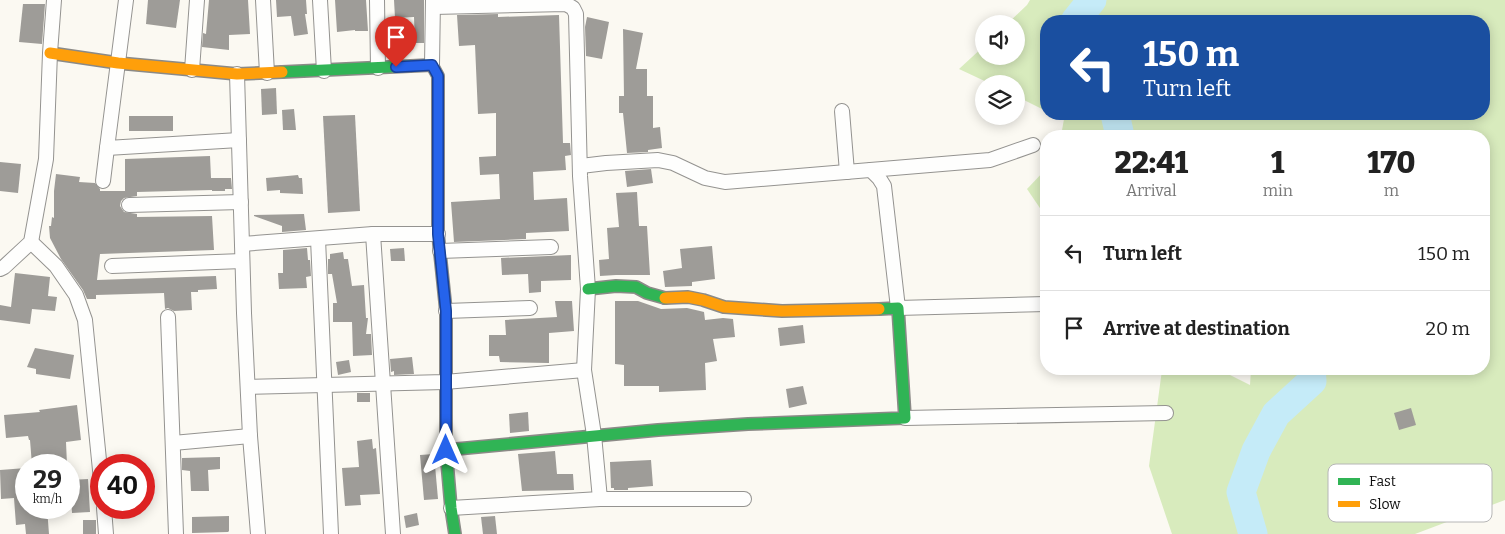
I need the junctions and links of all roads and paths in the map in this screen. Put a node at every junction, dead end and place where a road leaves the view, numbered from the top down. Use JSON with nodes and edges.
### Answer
{"nodes":[{"id":1,"x":54,"y":0,"type":"edge"},
{"id":2,"x":126,"y":0,"type":"edge"},
{"id":3,"x":197,"y":0,"type":"edge"},
{"id":4,"x":263,"y":0,"type":"edge"},
{"id":5,"x":320,"y":0,"type":"edge"},
{"id":6,"x":377,"y":0,"type":"edge"},
{"id":7,"x":433,"y":4,"type":"edge"},
{"id":8,"x":50,"y":53,"type":"junction"},
{"id":9,"x":118,"y":63,"type":"junction"},
{"id":10,"x":432,"y":65,"type":"junction"},
{"id":11,"x":378,"y":68,"type":"junction"},
{"id":12,"x":192,"y":70,"type":"junction"},
{"id":13,"x":324,"y":71,"type":"junction"},
{"id":14,"x":267,"y":73,"type":"junction"},
{"id":15,"x":237,"y":74,"type":"junction"},
{"id":16,"x":842,"y":111,"type":"dead end"},
{"id":17,"x":239,"y":140,"type":"junction"},
{"id":18,"x":1033,"y":145,"type":"dead end"},
{"id":19,"x":106,"y":148,"type":"junction"},
{"id":20,"x":580,"y":166,"type":"junction"},
{"id":21,"x":871,"y":170,"type":"junction"},
{"id":22,"x":847,"y":172,"type":"junction"},
{"id":23,"x":103,"y":181,"type":"dead end"},
{"id":24,"x":241,"y":202,"type":"junction"},
{"id":25,"x":128,"y":205,"type":"dead end"},
{"id":26,"x":373,"y":234,"type":"junction"},
{"id":27,"x":438,"y":234,"type":"junction"},
{"id":28,"x":318,"y":239,"type":"junction"},
{"id":29,"x":31,"y":242,"type":"junction"},
{"id":30,"x":242,"y":244,"type":"junction"},
{"id":31,"x":551,"y":246,"type":"dead end"},
{"id":32,"x":440,"y":251,"type":"junction"},
{"id":33,"x":242,"y":261,"type":"junction"},
{"id":34,"x":112,"y":266,"type":"dead end"},
{"id":35,"x":0,"y":269,"type":"edge"},
{"id":36,"x":588,"y":289,"type":"junction"},
{"id":37,"x":1040,"y":304,"type":"edge"},
{"id":38,"x":530,"y":308,"type":"dead end"},
{"id":39,"x":898,"y":308,"type":"junction"},
{"id":40,"x":446,"y":311,"type":"junction"},
{"id":41,"x":168,"y":317,"type":"dead end"},
{"id":42,"x":584,"y":370,"type":"junction"},
{"id":43,"x":446,"y":382,"type":"junction"},
{"id":44,"x":383,"y":383,"type":"junction"},
{"id":45,"x":323,"y":386,"type":"junction"},
{"id":46,"x":248,"y":387,"type":"junction"},
{"id":47,"x":1166,"y":413,"type":"dead end"},
{"id":48,"x":905,"y":418,"type":"junction"},
{"id":49,"x":594,"y":435,"type":"junction"},
{"id":50,"x":250,"y":436,"type":"junction"},
{"id":51,"x":173,"y":443,"type":"junction"},
{"id":52,"x":446,"y":450,"type":"junction"},
{"id":53,"x":98,"y":454,"type":"edge"},
{"id":54,"x":744,"y":498,"type":"dead end"},
{"id":55,"x":600,"y":499,"type":"junction"},
{"id":56,"x":451,"y":508,"type":"junction"},
{"id":57,"x":105,"y":519,"type":"edge"},
{"id":58,"x":106,"y":534,"type":"edge"},
{"id":59,"x":176,"y":534,"type":"edge"},
{"id":60,"x":258,"y":534,"type":"edge"},
{"id":61,"x":331,"y":534,"type":"edge"},
{"id":62,"x":393,"y":534,"type":"edge"},
{"id":63,"x":455,"y":534,"type":"edge"}],
"edges":[{"from":1,"to":8,"type":"street"},
{"from":2,"to":9,"type":"street"},
{"from":3,"to":12,"type":"street"},
{"from":4,"to":14,"type":"street"},
{"from":5,"to":13,"type":"street"},
{"from":6,"to":11,"type":"street"},
{"from":7,"to":10,"type":"street"},
{"from":7,"to":20,"type":"street"},
{"from":8,"to":9,"type":"street"},
{"from":8,"to":29,"type":"street"},
{"from":9,"to":12,"type":"street"},
{"from":9,"to":19,"type":"street"},
{"from":10,"to":11,"type":"street"},
{"from":10,"to":27,"type":"street"},
{"from":11,"to":13,"type":"street"},
{"from":12,"to":15,"type":"street"},
{"from":13,"to":14,"type":"street"},
{"from":14,"to":15,"type":"street"},
{"from":15,"to":17,"type":"street"},
{"from":16,"to":22,"type":"street"},
{"from":17,"to":19,"type":"street"},
{"from":17,"to":24,"type":"street"},
{"from":18,"to":21,"type":"street"},
{"from":19,"to":23,"type":"street"},
{"from":20,"to":22,"type":"street"},
{"from":20,"to":36,"type":"street"},
{"from":21,"to":22,"type":"street"},
{"from":21,"to":39,"type":"street"},
{"from":24,"to":25,"type":"street"},
{"from":24,"to":30,"type":"street"},
{"from":26,"to":27,"type":"street"},
{"from":26,"to":28,"type":"street"},
{"from":26,"to":44,"type":"street"},
{"from":27,"to":32,"type":"street"},
{"from":28,"to":30,"type":"street"},
{"from":28,"to":45,"type":"street"},
{"from":29,"to":35,"type":"street"},
{"from":29,"to":53,"type":"street"},
{"from":30,"to":33,"type":"street"},
{"from":31,"to":32,"type":"street"},
{"from":32,"to":40,"type":"street"},
{"from":33,"to":34,"type":"street"},
{"from":33,"to":46,"type":"street"},
{"from":36,"to":39,"type":"street"},
{"from":36,"to":42,"type":"street"},
{"from":37,"to":39,"type":"street"},
{"from":38,"to":40,"type":"street"},
{"from":39,"to":48,"type":"street"},
{"from":40,"to":43,"type":"street"},
{"from":41,"to":51,"type":"street"},
{"from":42,"to":43,"type":"street"},
{"from":42,"to":49,"type":"street"},
{"from":43,"to":44,"type":"street"},
{"from":43,"to":52,"type":"street"},
{"from":44,"to":45,"type":"street"},
{"from":44,"to":62,"type":"street"},
{"from":45,"to":46,"type":"street"},
{"from":45,"to":61,"type":"street"},
{"from":46,"to":50,"type":"street"},
{"from":47,"to":48,"type":"street"},
{"from":48,"to":49,"type":"street"},
{"from":49,"to":52,"type":"street"},
{"from":49,"to":55,"type":"street"},
{"from":50,"to":51,"type":"street"},
{"from":50,"to":60,"type":"street"},
{"from":51,"to":59,"type":"street"},
{"from":52,"to":56,"type":"street"},
{"from":54,"to":55,"type":"street"},
{"from":55,"to":56,"type":"street"},
{"from":56,"to":63,"type":"street"},
{"from":57,"to":58,"type":"street"}]}
